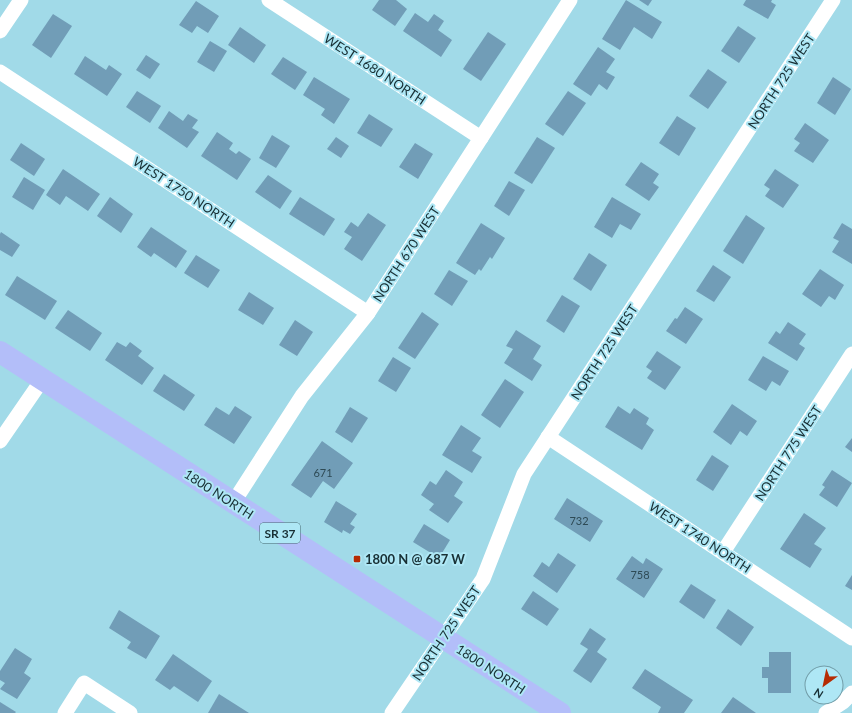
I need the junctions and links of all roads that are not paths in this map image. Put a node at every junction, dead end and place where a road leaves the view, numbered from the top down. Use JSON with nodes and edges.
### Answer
{"nodes":[{"id":1,"x":21,"y":0,"type":"edge"},
{"id":2,"x":269,"y":0,"type":"edge"},
{"id":3,"x":570,"y":0,"type":"edge"},
{"id":4,"x":833,"y":0,"type":"edge"},
{"id":5,"x":0,"y":31,"type":"edge"},
{"id":6,"x":0,"y":72,"type":"edge"},
{"id":7,"x":481,"y":138,"type":"junction"},
{"id":8,"x":368,"y":312,"type":"junction"},
{"id":9,"x":0,"y":352,"type":"edge"},
{"id":10,"x":852,"y":354,"type":"edge"},
{"id":11,"x":42,"y":380,"type":"junction"},
{"id":12,"x":548,"y":437,"type":"junction"},
{"id":13,"x":0,"y":441,"type":"edge"},
{"id":14,"x":233,"y":503,"type":"junction"},
{"id":15,"x":723,"y":552,"type":"junction"},
{"id":16,"x":443,"y":638,"type":"junction"},
{"id":17,"x":852,"y":638,"type":"edge"},
{"id":18,"x":852,"y":693,"type":"edge"},
{"id":19,"x":65,"y":713,"type":"edge"},
{"id":20,"x":130,"y":713,"type":"edge"},
{"id":21,"x":392,"y":713,"type":"edge"},
{"id":22,"x":560,"y":713,"type":"edge"},
{"id":23,"x":826,"y":713,"type":"edge"}],
"edges":[{"from":1,"to":5,"type":"street"},
{"from":2,"to":7,"type":"street","name":"WEST 1680 NORTH"},
{"from":3,"to":7,"type":"street","name":"NORTH 670 WEST"},
{"from":4,"to":12,"type":"street","name":"NORTH 725 WEST"},
{"from":6,"to":8,"type":"street","name":"WEST 1750 NORTH"},
{"from":7,"to":8,"type":"street","name":"NORTH 670 WEST"},
{"from":8,"to":14,"type":"street","name":"NORTH 670 WEST"},
{"from":9,"to":11,"type":"main road","name":"1800 NORTH","number":"SR 37"},
{"from":10,"to":15,"type":"street","name":"NORTH 775 WEST"},
{"from":11,"to":13,"type":"street"},
{"from":11,"to":14,"type":"main road","name":"1800 NORTH","number":"SR 37"},
{"from":12,"to":15,"type":"street","name":"WEST 1740 NORTH"},
{"from":12,"to":16,"type":"street","name":"NORTH 725 WEST"},
{"from":14,"to":16,"type":"main road","name":"1800 NORTH","number":"SR 37"},
{"from":15,"to":17,"type":"street","name":"WEST 1740 NORTH"},
{"from":16,"to":21,"type":"street","name":"NORTH 725 WEST"},
{"from":16,"to":22,"type":"main road","name":"1800 NORTH","number":"SR 37"},
{"from":18,"to":23,"type":"street"},
{"from":19,"to":20,"type":"street"}]}
